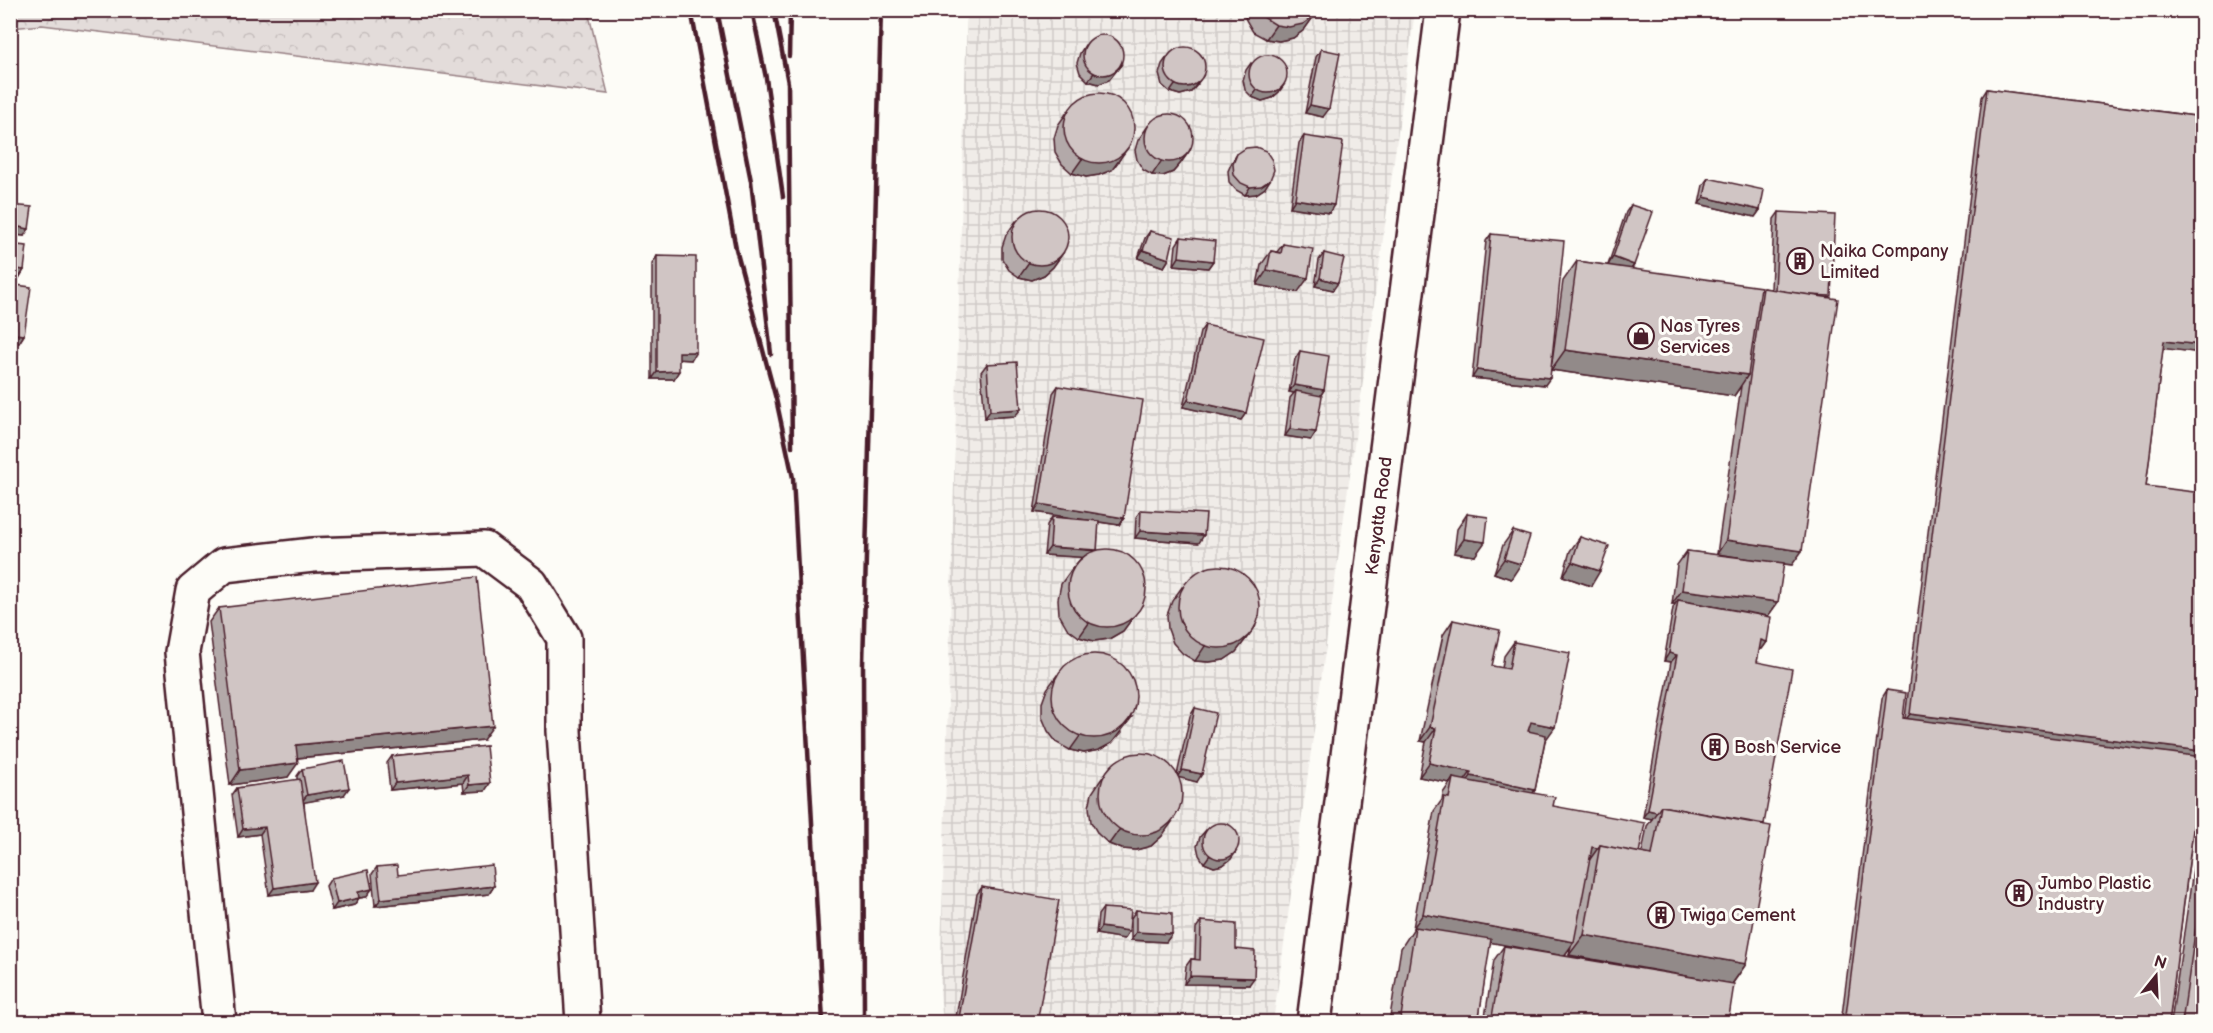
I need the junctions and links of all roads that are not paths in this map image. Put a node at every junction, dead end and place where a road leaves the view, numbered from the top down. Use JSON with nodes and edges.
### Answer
{"nodes":[{"id":1,"x":1443,"y":10,"type":"edge"},
{"id":2,"x":219,"y":1023,"type":"edge"},
{"id":3,"x":583,"y":1023,"type":"edge"},
{"id":4,"x":1314,"y":1023,"type":"edge"}],
"edges":[{"from":1,"to":4,"type":"main road","name":"Kenyatta Road"},
{"from":2,"to":3,"type":"main road"}]}
